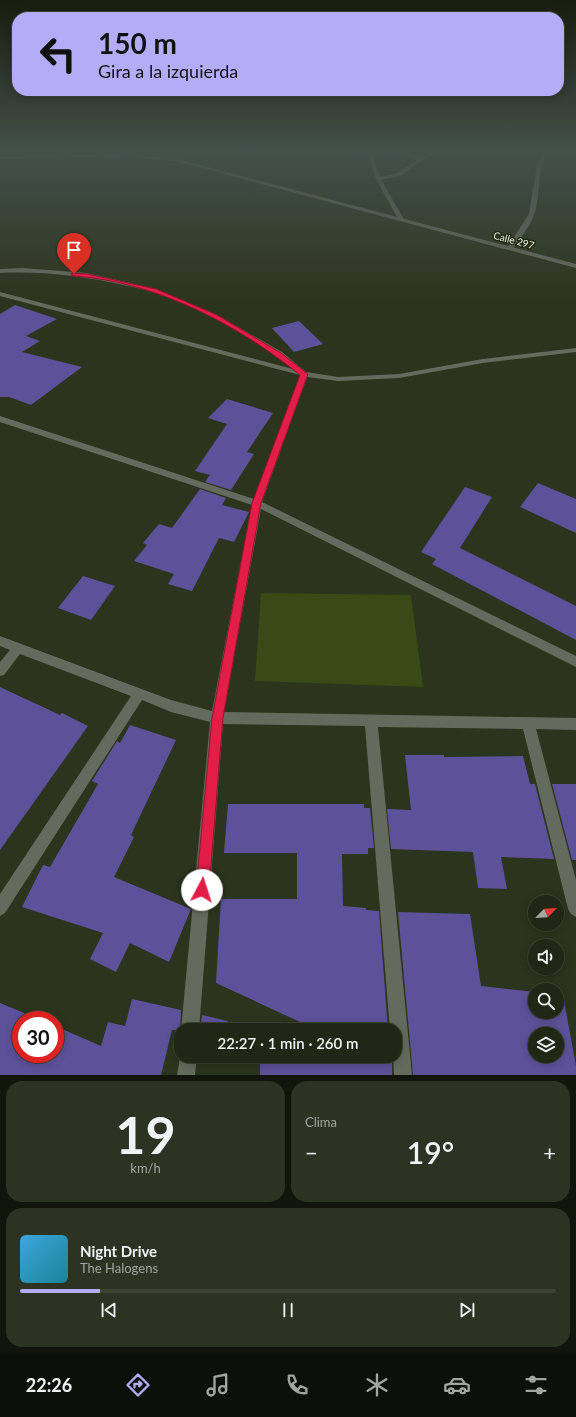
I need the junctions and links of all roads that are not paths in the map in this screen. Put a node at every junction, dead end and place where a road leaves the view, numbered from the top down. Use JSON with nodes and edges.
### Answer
{"nodes":[{"id":1,"x":337,"y":202,"type":"edge"},
{"id":2,"x":391,"y":202,"type":"edge"},
{"id":3,"x":534,"y":202,"type":"edge"},
{"id":4,"x":401,"y":219,"type":"junction"},
{"id":5,"x":510,"y":248,"type":"junction"},
{"id":6,"x":576,"y":266,"type":"edge"},
{"id":7,"x":0,"y":271,"type":"edge"},
{"id":8,"x":0,"y":294,"type":"edge"},
{"id":9,"x":576,"y":350,"type":"edge"},
{"id":10,"x":304,"y":374,"type":"junction"},
{"id":11,"x":0,"y":419,"type":"edge"},
{"id":12,"x":257,"y":503,"type":"junction"},
{"id":13,"x":0,"y":641,"type":"edge"},
{"id":14,"x":18,"y":648,"type":"junction"},
{"id":15,"x":576,"y":662,"type":"edge"},
{"id":16,"x":0,"y":671,"type":"edge"},
{"id":17,"x":139,"y":694,"type":"junction"},
{"id":18,"x":218,"y":718,"type":"junction"},
{"id":19,"x":371,"y":721,"type":"junction"},
{"id":20,"x":528,"y":724,"type":"junction"},
{"id":21,"x":576,"y":724,"type":"edge"},
{"id":22,"x":0,"y":908,"type":"edge"},
{"id":23,"x":576,"y":909,"type":"edge"},
{"id":24,"x":191,"y":1023,"type":"edge"},
{"id":25,"x":187,"y":1063,"type":"edge"},
{"id":26,"x":186,"y":1075,"type":"edge"},
{"id":27,"x":403,"y":1075,"type":"edge"}],
"edges":[{"from":1,"to":4,"type":"street","name":"Calle 297"},
{"from":2,"to":4,"type":"street"},
{"from":3,"to":5,"type":"street"},
{"from":4,"to":5,"type":"street","name":"Calle 297"},
{"from":5,"to":6,"type":"street","name":"Calle 297"},
{"from":7,"to":10,"type":"street"},
{"from":8,"to":10,"type":"street"},
{"from":9,"to":10,"type":"street"},
{"from":10,"to":12,"type":"street"},
{"from":11,"to":12,"type":"street"},
{"from":12,"to":15,"type":"street"},
{"from":12,"to":18,"type":"street"},
{"from":13,"to":14,"type":"street"},
{"from":14,"to":16,"type":"street"},
{"from":14,"to":17,"type":"street"},
{"from":17,"to":18,"type":"street"},
{"from":17,"to":22,"type":"street"},
{"from":18,"to":19,"type":"street"},
{"from":18,"to":24,"type":"street"},
{"from":19,"to":20,"type":"street"},
{"from":19,"to":27,"type":"street"},
{"from":20,"to":21,"type":"street"},
{"from":20,"to":23,"type":"street"},
{"from":25,"to":26,"type":"street"}]}
